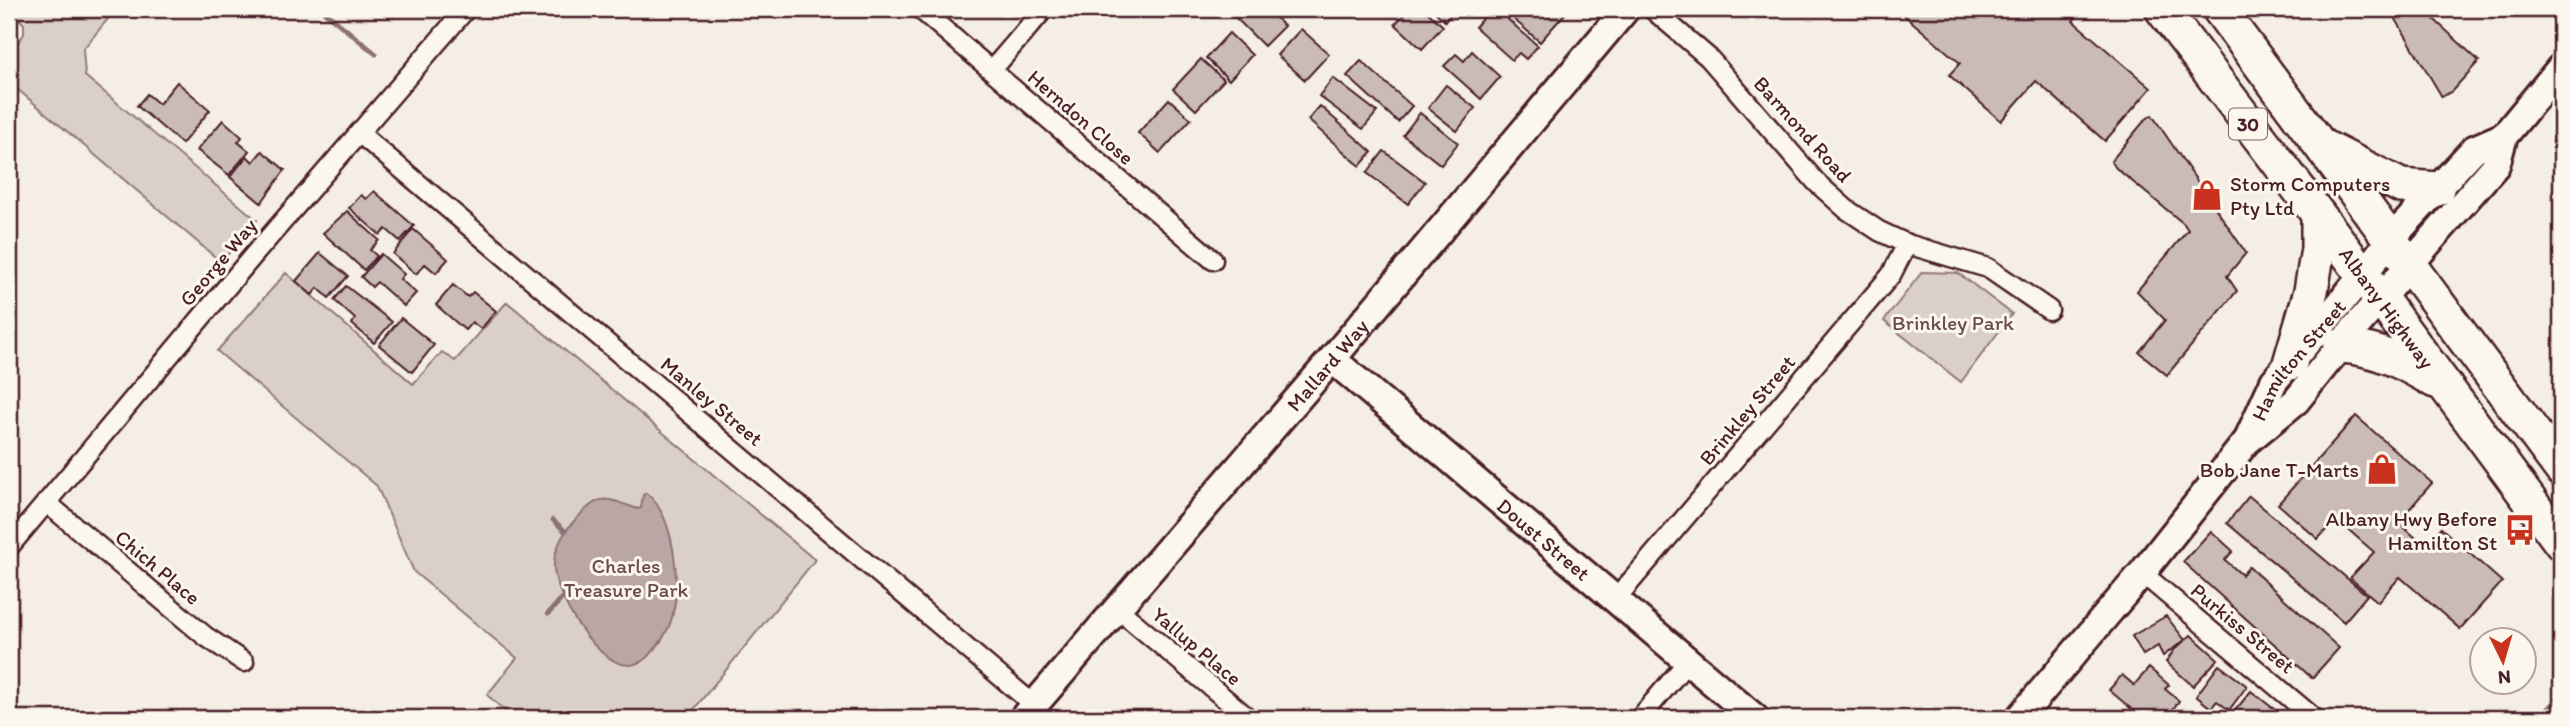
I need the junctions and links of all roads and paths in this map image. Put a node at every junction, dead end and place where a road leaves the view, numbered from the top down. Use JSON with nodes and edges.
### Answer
{"nodes":[{"id":1,"x":466,"y":9,"type":"edge"},
{"id":2,"x":920,"y":9,"type":"edge"},
{"id":3,"x":1044,"y":9,"type":"edge"},
{"id":4,"x":1626,"y":9,"type":"edge"},
{"id":5,"x":1652,"y":9,"type":"edge"},
{"id":6,"x":2162,"y":9,"type":"edge"},
{"id":7,"x":2219,"y":9,"type":"edge"},
{"id":8,"x":2561,"y":67,"type":"edge"},
{"id":9,"x":992,"y":70,"type":"junction"},
{"id":10,"x":359,"y":133,"type":"junction"},
{"id":11,"x":2504,"y":136,"type":"junction"},
{"id":12,"x":2320,"y":144,"type":"junction"},
{"id":13,"x":2437,"y":189,"type":"junction"},
{"id":14,"x":2318,"y":215,"type":"junction"},
{"id":15,"x":2391,"y":239,"type":"junction"},
{"id":16,"x":1906,"y":244,"type":"junction"},
{"id":17,"x":1213,"y":260,"type":"dead end"},
{"id":18,"x":2410,"y":266,"type":"junction"},
{"id":19,"x":2371,"y":288,"type":"junction"},
{"id":20,"x":2049,"y":310,"type":"dead end"},
{"id":21,"x":2340,"y":346,"type":"junction"},
{"id":22,"x":1332,"y":359,"type":"junction"},
{"id":23,"x":2290,"y":363,"type":"junction"},
{"id":24,"x":2446,"y":388,"type":"junction"},
{"id":25,"x":2246,"y":442,"type":"junction"},
{"id":26,"x":2561,"y":469,"type":"edge"},
{"id":27,"x":47,"y":503,"type":"junction"},
{"id":28,"x":2561,"y":542,"type":"edge"},
{"id":29,"x":9,"y":547,"type":"edge"},
{"id":30,"x":2142,"y":573,"type":"junction"},
{"id":31,"x":1615,"y":600,"type":"junction"},
{"id":32,"x":1118,"y":609,"type":"junction"},
{"id":33,"x":244,"y":662,"type":"dead end"},
{"id":34,"x":1688,"y":662,"type":"junction"},
{"id":35,"x":1028,"y":711,"type":"edge"},
{"id":36,"x":1248,"y":718,"type":"edge"},
{"id":37,"x":1640,"y":718,"type":"edge"},
{"id":38,"x":1755,"y":718,"type":"edge"},
{"id":39,"x":2019,"y":718,"type":"edge"},
{"id":40,"x":2314,"y":718,"type":"edge"}],
"edges":[{"from":1,"to":10,"type":"street","name":"George Way"},
{"from":2,"to":9,"type":"street","name":"Herndon Close"},
{"from":3,"to":9,"type":"street"},
{"from":4,"to":22,"type":"street","name":"Mallard Way"},
{"from":5,"to":16,"type":"street","name":"Barmond Road"},
{"from":6,"to":14,"type":"highway","name":"Albany Highway","number":"30"},
{"from":7,"to":12,"type":"highway","name":"Albany Highway","number":"30"},
{"from":8,"to":11,"type":"street","name":"Hamilton Street"},
{"from":9,"to":17,"type":"street","name":"Herndon Close"},
{"from":10,"to":27,"type":"street","name":"George Way"},
{"from":10,"to":35,"type":"street","name":"Manley Street"},
{"from":11,"to":13,"type":"street","name":"Hamilton Street"},
{"from":11,"to":18,"type":"street","name":"Hamilton Street"},
{"from":12,"to":13,"type":"highway"},
{"from":12,"to":15,"type":"highway","name":"Albany Highway","number":"30"},
{"from":13,"to":15,"type":"street","name":"Hamilton Street"},
{"from":14,"to":19,"type":"highway","name":"Albany Highway","number":"30"},
{"from":14,"to":23,"type":"highway"},
{"from":15,"to":18,"type":"highway","name":"Albany Highway","number":"30"},
{"from":15,"to":19,"type":"street","name":"Hamilton Street"},
{"from":16,"to":20,"type":"street","name":"Barmond Road"},
{"from":16,"to":31,"type":"street","name":"Brinkley Street"},
{"from":18,"to":19,"type":"street","name":"Hamilton Street"},
{"from":18,"to":26,"type":"highway","name":"Albany Highway","number":"30"},
{"from":19,"to":21,"type":"street","name":"Hamilton Street"},
{"from":19,"to":23,"type":"street","name":"Hamilton Street"},
{"from":19,"to":24,"type":"highway","name":"Albany Highway","number":"30"},
{"from":21,"to":24,"type":"highway"},
{"from":21,"to":25,"type":"street","name":"Hamilton Street"},
{"from":22,"to":31,"type":"street","name":"Doust Street"},
{"from":22,"to":32,"type":"street","name":"Mallard Way"},
{"from":23,"to":25,"type":"street","name":"Hamilton Street"},
{"from":24,"to":28,"type":"highway","name":"Albany Highway","number":"30"},
{"from":25,"to":30,"type":"street","name":"Hamilton Street"},
{"from":27,"to":29,"type":"street","name":"George Way"},
{"from":27,"to":33,"type":"street","name":"Chich Place"},
{"from":30,"to":39,"type":"street","name":"Hamilton Street"},
{"from":30,"to":40,"type":"street","name":"Purkiss Street"},
{"from":31,"to":34,"type":"street","name":"Doust Street"},
{"from":32,"to":35,"type":"street","name":"Mallard Way"},
{"from":32,"to":36,"type":"street","name":"Yallup Place"},
{"from":34,"to":37,"type":"street"},
{"from":34,"to":38,"type":"street","name":"Doust Street"}]}
